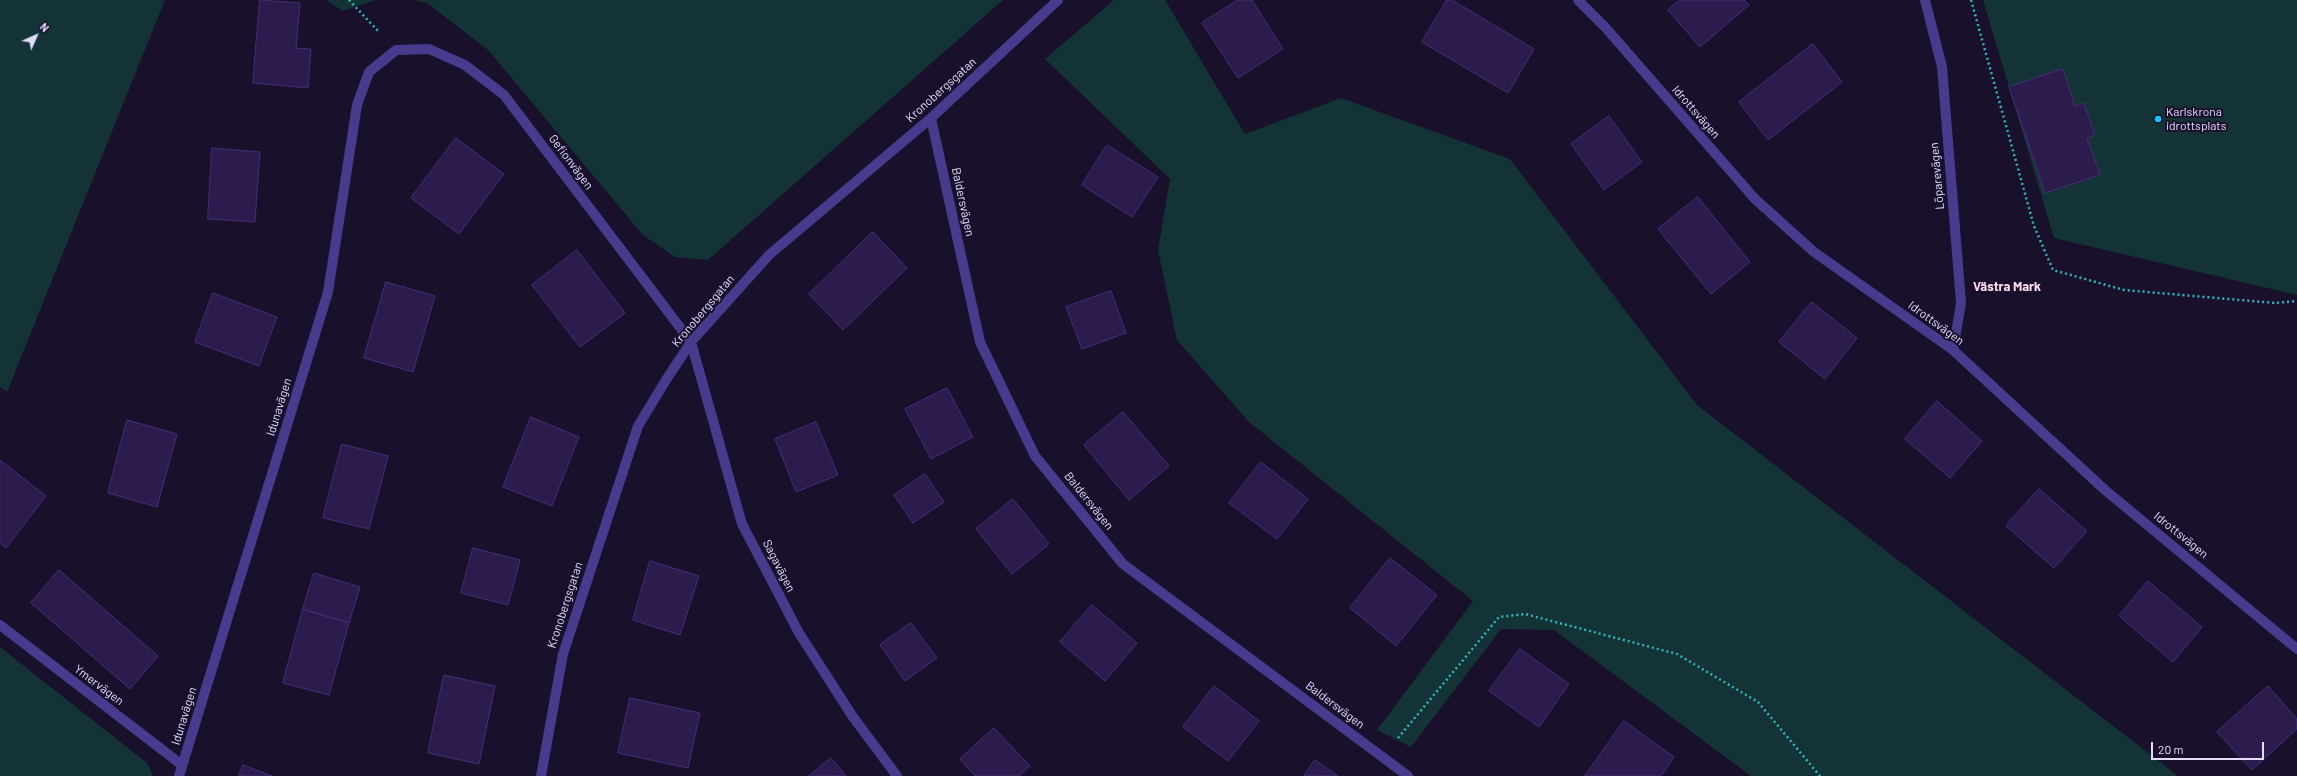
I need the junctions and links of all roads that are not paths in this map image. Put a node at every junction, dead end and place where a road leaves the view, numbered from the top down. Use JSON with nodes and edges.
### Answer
{"nodes":[{"id":1,"x":1058,"y":0,"type":"edge"},
{"id":2,"x":1578,"y":0,"type":"edge"},
{"id":3,"x":1925,"y":0,"type":"edge"},
{"id":4,"x":396,"y":50,"type":"joint"},
{"id":5,"x":931,"y":118,"type":"junction"},
{"id":6,"x":691,"y":342,"type":"junction"},
{"id":7,"x":1952,"y":350,"type":"junction"},
{"id":8,"x":0,"y":625,"type":"edge"},
{"id":9,"x":2297,"y":649,"type":"edge"},
{"id":10,"x":182,"y":765,"type":"junction"},
{"id":11,"x":179,"y":776,"type":"edge"},
{"id":12,"x":541,"y":776,"type":"edge"},
{"id":13,"x":897,"y":776,"type":"edge"},
{"id":14,"x":1408,"y":776,"type":"edge"}],
"edges":[{"from":1,"to":5,"type":"street","name":"Kronobergsgatan"},
{"from":2,"to":7,"type":"street","name":"Idrottsvägen"},
{"from":3,"to":7,"type":"street","name":"Löparevägen"},
{"from":4,"to":6,"type":"street","name":"Gefionvägen"},
{"from":4,"to":10,"type":"street","name":"Idunavägen"},
{"from":5,"to":6,"type":"street","name":"Kronobergsgatan"},
{"from":5,"to":14,"type":"street","name":"Baldersvägen"},
{"from":6,"to":12,"type":"street","name":"Kronobergsgatan"},
{"from":6,"to":13,"type":"street","name":"Sagavägen"},
{"from":7,"to":9,"type":"street","name":"Idrottsvägen"},
{"from":8,"to":10,"type":"street","name":"Ymervägen"},
{"from":10,"to":11,"type":"street","name":"Idunavägen"}]}
